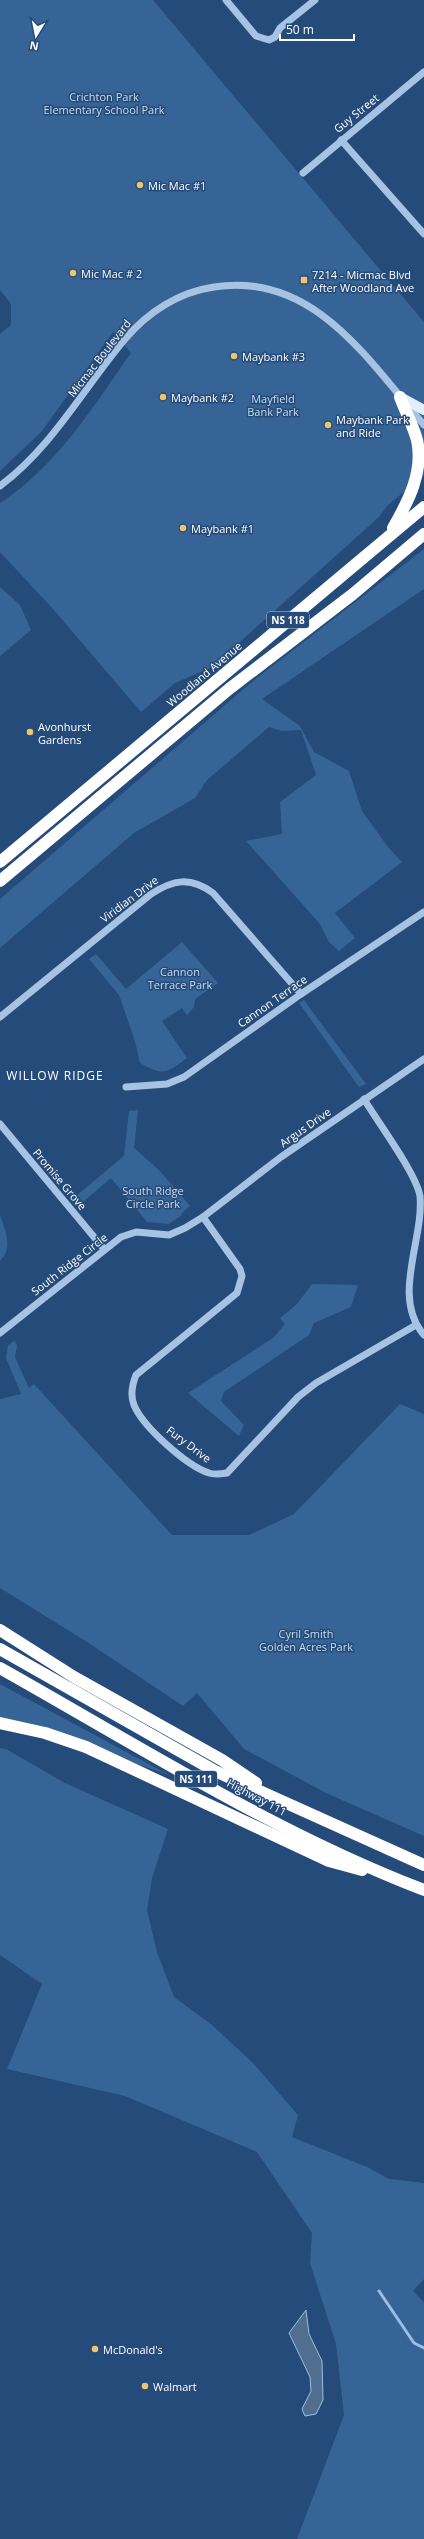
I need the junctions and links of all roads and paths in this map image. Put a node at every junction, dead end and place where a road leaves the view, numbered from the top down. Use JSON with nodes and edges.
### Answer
{"nodes":[{"id":1,"x":226,"y":0,"type":"edge"},
{"id":2,"x":315,"y":0,"type":"edge"},
{"id":3,"x":424,"y":72,"type":"edge"},
{"id":4,"x":340,"y":140,"type":"junction"},
{"id":5,"x":303,"y":173,"type":"dead end"},
{"id":6,"x":424,"y":234,"type":"edge"},
{"id":7,"x":400,"y":397,"type":"junction"},
{"id":8,"x":424,"y":410,"type":"edge"},
{"id":9,"x":424,"y":426,"type":"edge"},
{"id":10,"x":0,"y":486,"type":"edge"},
{"id":11,"x":424,"y":507,"type":"edge"},
{"id":12,"x":390,"y":533,"type":"junction"},
{"id":13,"x":424,"y":534,"type":"edge"},
{"id":14,"x":424,"y":541,"type":"edge"},
{"id":15,"x":411,"y":546,"type":"junction"},
{"id":16,"x":36,"y":851,"type":"junction"},
{"id":17,"x":0,"y":862,"type":"edge"},
{"id":18,"x":0,"y":881,"type":"edge"},
{"id":19,"x":0,"y":885,"type":"edge"},
{"id":20,"x":424,"y":912,"type":"edge"},
{"id":21,"x":300,"y":994,"type":"junction"},
{"id":22,"x":0,"y":1017,"type":"edge"},
{"id":23,"x":424,"y":1059,"type":"edge"},
{"id":24,"x":126,"y":1087,"type":"dead end"},
{"id":25,"x":364,"y":1099,"type":"junction"},
{"id":26,"x":0,"y":1124,"type":"edge"},
{"id":27,"x":423,"y":1209,"type":"edge"},
{"id":28,"x":203,"y":1217,"type":"junction"},
{"id":29,"x":104,"y":1248,"type":"junction"},
{"id":30,"x":416,"y":1325,"type":"junction"},
{"id":31,"x":0,"y":1333,"type":"edge"},
{"id":32,"x":424,"y":1335,"type":"edge"},
{"id":33,"x":0,"y":1630,"type":"edge"},
{"id":34,"x":0,"y":1649,"type":"edge"},
{"id":35,"x":0,"y":1668,"type":"edge"},
{"id":36,"x":0,"y":1723,"type":"edge"},
{"id":37,"x":280,"y":1800,"type":"junction"},
{"id":38,"x":424,"y":1865,"type":"edge"},
{"id":39,"x":397,"y":1880,"type":"junction"},
{"id":40,"x":424,"y":1890,"type":"edge"}],
"edges":[{"from":1,"to":2,"type":"street"},
{"from":3,"to":4,"type":"street","name":"Guy Street"},
{"from":4,"to":5,"type":"street","name":"Guy Street"},
{"from":4,"to":6,"type":"street"},
{"from":7,"to":8,"type":"main road"},
{"from":7,"to":9,"type":"street","name":"Micmac Boulevard"},
{"from":7,"to":10,"type":"street","name":"Micmac Boulevard"},
{"from":7,"to":12,"type":"highway"},
{"from":11,"to":12,"type":"highway","name":"Woodland Avenue","number":"NS 118"},
{"from":12,"to":17,"type":"highway","name":"Woodland Avenue","number":"NS 118"},
{"from":13,"to":15,"type":"highway","number":"NS 118"},
{"from":14,"to":15,"type":"highway"},
{"from":15,"to":16,"type":"highway","number":"NS 118"},
{"from":16,"to":18,"type":"highway","number":"NS 118"},
{"from":16,"to":19,"type":"highway"},
{"from":20,"to":21,"type":"street","name":"Cannon Terrace"},
{"from":21,"to":22,"type":"street","name":"Viridian Drive"},
{"from":21,"to":24,"type":"street","name":"Cannon Terrace"},
{"from":23,"to":25,"type":"street","name":"Argus Drive"},
{"from":25,"to":27,"type":"street"},
{"from":25,"to":28,"type":"street","name":"Argus Drive"},
{"from":26,"to":29,"type":"street","name":"Promise Grove"},
{"from":27,"to":30,"type":"street"},
{"from":28,"to":29,"type":"street","name":"South Ridge Circle"},
{"from":28,"to":30,"type":"street","name":"Fury Drive"},
{"from":29,"to":31,"type":"street","name":"South Ridge Circle"},
{"from":30,"to":32,"type":"street"},
{"from":33,"to":37,"type":"highway"},
{"from":34,"to":37,"type":"highway","name":"Highway 111","number":"NS 111"},
{"from":35,"to":39,"type":"highway","name":"Highway 111","number":"NS 111"},
{"from":36,"to":39,"type":"highway"},
{"from":37,"to":38,"type":"highway","name":"Highway 111","number":"NS 111"},
{"from":39,"to":40,"type":"highway","name":"Highway 111","number":"NS 111"}]}
